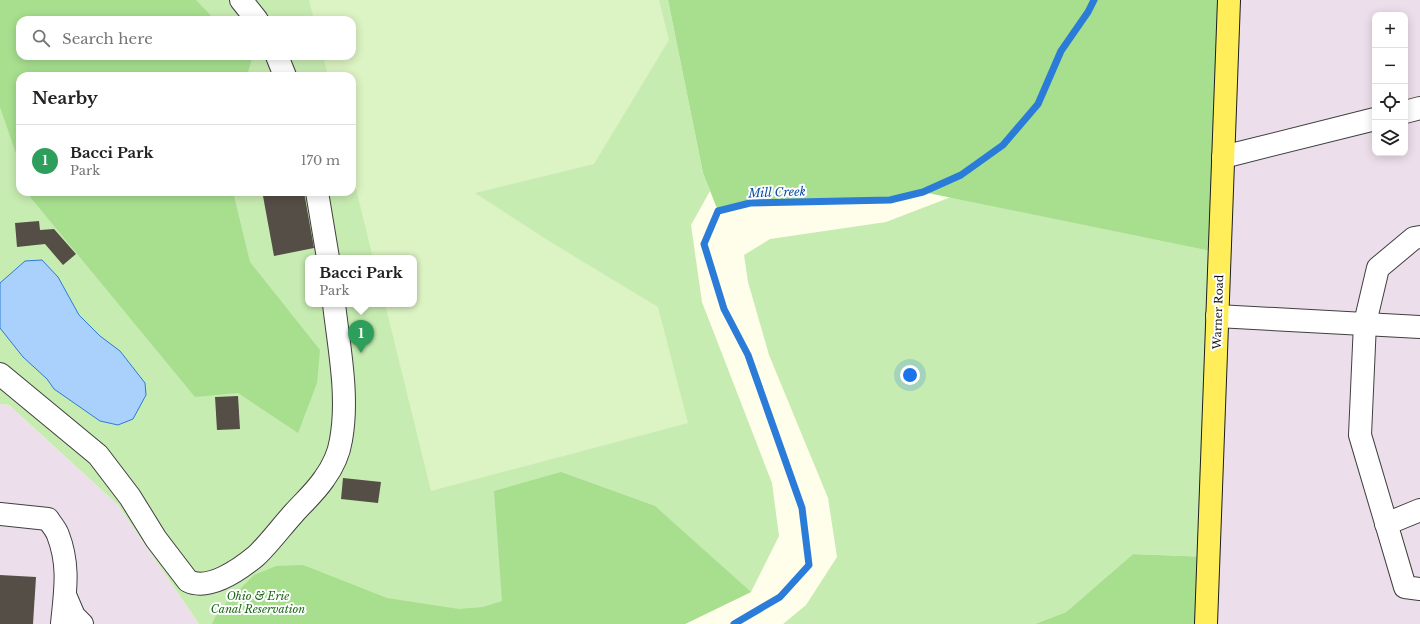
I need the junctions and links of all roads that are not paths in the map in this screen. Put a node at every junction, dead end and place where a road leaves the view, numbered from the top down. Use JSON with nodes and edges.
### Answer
{"nodes":[{"id":1,"x":241,"y":0,"type":"edge"},
{"id":2,"x":1229,"y":0,"type":"edge"},
{"id":3,"x":254,"y":16,"type":"edge"},
{"id":4,"x":279,"y":60,"type":"edge"},
{"id":5,"x":284,"y":72,"type":"edge"},
{"id":6,"x":1420,"y":108,"type":"edge"},
{"id":7,"x":1408,"y":111,"type":"edge"},
{"id":8,"x":1372,"y":120,"type":"edge"},
{"id":9,"x":1223,"y":157,"type":"junction"},
{"id":10,"x":318,"y":196,"type":"edge"},
{"id":11,"x":1420,"y":237,"type":"edge"},
{"id":12,"x":328,"y":255,"type":"edge"},
{"id":13,"x":334,"y":307,"type":"edge"},
{"id":14,"x":1217,"y":316,"type":"junction"},
{"id":15,"x":1365,"y":323,"type":"junction"},
{"id":16,"x":1420,"y":327,"type":"edge"},
{"id":17,"x":0,"y":374,"type":"edge"},
{"id":18,"x":1420,"y":510,"type":"edge"},
{"id":19,"x":0,"y":514,"type":"edge"},
{"id":20,"x":1386,"y":524,"type":"junction"},
{"id":21,"x":1420,"y":589,"type":"edge"},
{"id":22,"x":65,"y":595,"type":"junction"},
{"id":23,"x":62,"y":624,"type":"edge"},
{"id":24,"x":82,"y":624,"type":"edge"},
{"id":25,"x":1206,"y":624,"type":"edge"}],
"edges":[{"from":1,"to":3,"type":"lane"},
{"from":2,"to":9,"type":"main road","name":"Warner Road"},
{"from":4,"to":5,"type":"lane"},
{"from":6,"to":7,"type":"lane"},
{"from":8,"to":9,"type":"lane"},
{"from":9,"to":14,"type":"main road","name":"Warner Road"},
{"from":10,"to":12,"type":"lane"},
{"from":11,"to":15,"type":"lane"},
{"from":13,"to":17,"type":"lane"},
{"from":14,"to":15,"type":"lane"},
{"from":14,"to":25,"type":"main road","name":"Warner Road"},
{"from":15,"to":16,"type":"lane"},
{"from":15,"to":20,"type":"lane"},
{"from":18,"to":20,"type":"lane"},
{"from":19,"to":22,"type":"lane"},
{"from":20,"to":21,"type":"lane"},
{"from":22,"to":23,"type":"lane"},
{"from":22,"to":24,"type":"lane"}]}
